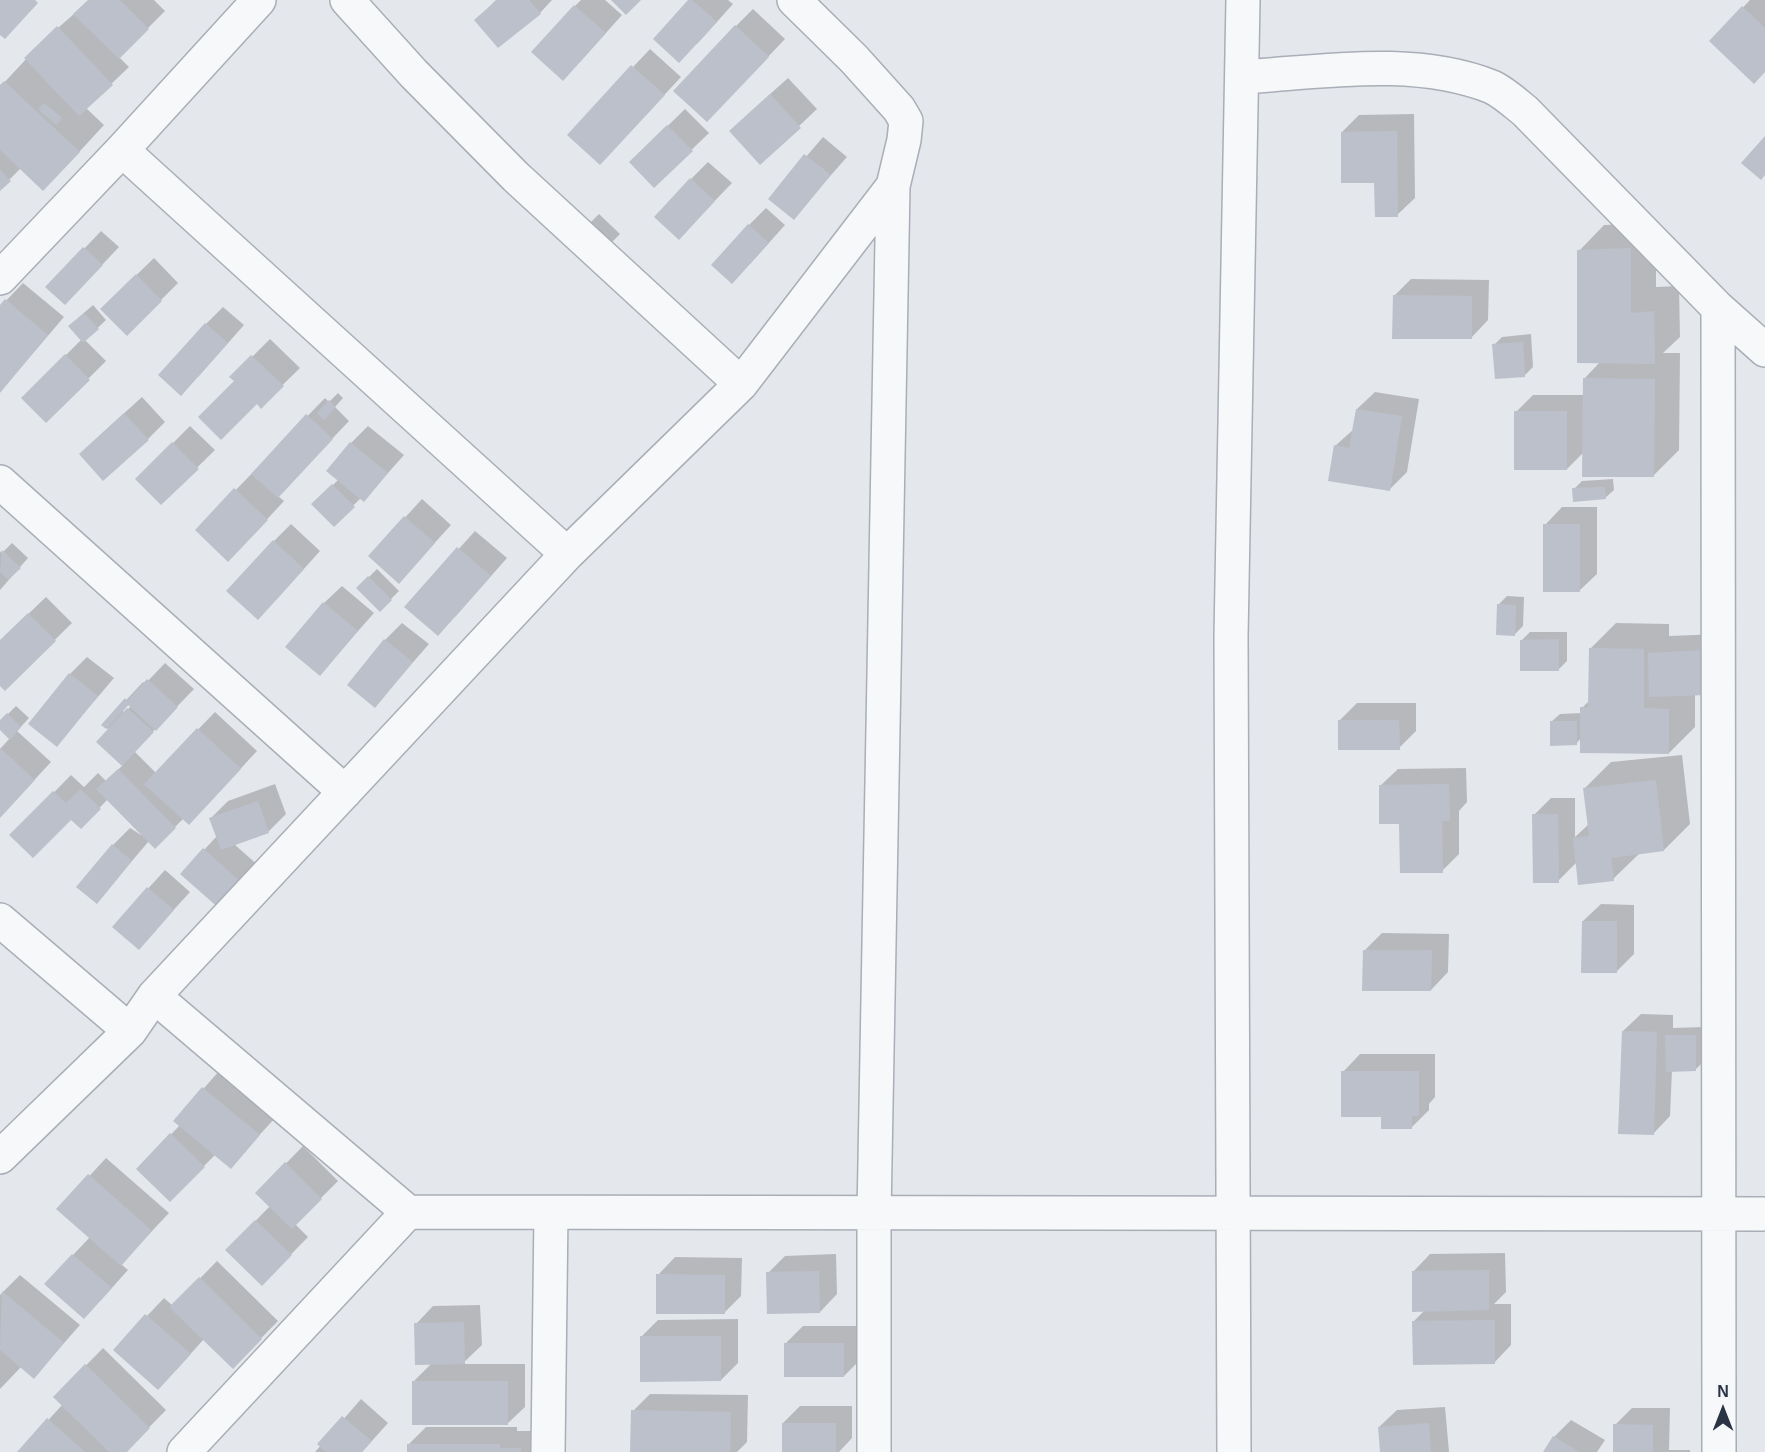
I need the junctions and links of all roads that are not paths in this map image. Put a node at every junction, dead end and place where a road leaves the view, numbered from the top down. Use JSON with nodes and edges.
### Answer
{"nodes":[{"id":1,"x":259,"y":0,"type":"edge"},
{"id":2,"x":347,"y":0,"type":"edge"},
{"id":3,"x":794,"y":0,"type":"edge"},
{"id":4,"x":1243,"y":0,"type":"edge"},
{"id":5,"x":1242,"y":77,"type":"junction"},
{"id":6,"x":122,"y":150,"type":"junction"},
{"id":7,"x":893,"y":186,"type":"junction"},
{"id":8,"x":0,"y":278,"type":"edge"},
{"id":9,"x":1718,"y":308,"type":"junction"},
{"id":10,"x":1765,"y":350,"type":"edge"},
{"id":11,"x":741,"y":384,"type":"junction"},
{"id":12,"x":0,"y":482,"type":"edge"},
{"id":13,"x":567,"y":554,"type":"junction"},
{"id":14,"x":345,"y":792,"type":"junction"},
{"id":15,"x":0,"y":920,"type":"edge"},
{"id":16,"x":154,"y":996,"type":"junction"},
{"id":17,"x":130,"y":1031,"type":"junction"},
{"id":18,"x":0,"y":1157,"type":"edge"},
{"id":19,"x":408,"y":1212,"type":"junction"},
{"id":20,"x":551,"y":1213,"type":"junction"},
{"id":21,"x":1234,"y":1213,"type":"junction"},
{"id":22,"x":874,"y":1214,"type":"junction"},
{"id":23,"x":1718,"y":1214,"type":"junction"},
{"id":24,"x":1765,"y":1214,"type":"edge"},
{"id":25,"x":184,"y":1452,"type":"edge"},
{"id":26,"x":548,"y":1452,"type":"edge"},
{"id":27,"x":874,"y":1452,"type":"edge"},
{"id":28,"x":1234,"y":1452,"type":"edge"},
{"id":29,"x":1719,"y":1452,"type":"edge"}],
"edges":[{"from":1,"to":6,"type":"street"},
{"from":2,"to":11,"type":"street"},
{"from":3,"to":7,"type":"street"},
{"from":4,"to":5,"type":"street"},
{"from":5,"to":9,"type":"street"},
{"from":5,"to":21,"type":"street"},
{"from":6,"to":8,"type":"street"},
{"from":6,"to":13,"type":"street"},
{"from":7,"to":11,"type":"street"},
{"from":7,"to":22,"type":"street"},
{"from":9,"to":10,"type":"street"},
{"from":9,"to":23,"type":"street"},
{"from":11,"to":13,"type":"street"},
{"from":12,"to":14,"type":"street"},
{"from":13,"to":14,"type":"street"},
{"from":14,"to":16,"type":"street"},
{"from":15,"to":17,"type":"street"},
{"from":16,"to":17,"type":"street"},
{"from":16,"to":19,"type":"street"},
{"from":17,"to":18,"type":"street"},
{"from":19,"to":20,"type":"street"},
{"from":19,"to":25,"type":"street"},
{"from":20,"to":22,"type":"street"},
{"from":20,"to":26,"type":"street"},
{"from":21,"to":22,"type":"street"},
{"from":21,"to":23,"type":"street"},
{"from":21,"to":28,"type":"street"},
{"from":22,"to":27,"type":"street"},
{"from":23,"to":24,"type":"street"},
{"from":23,"to":29,"type":"street"}]}
